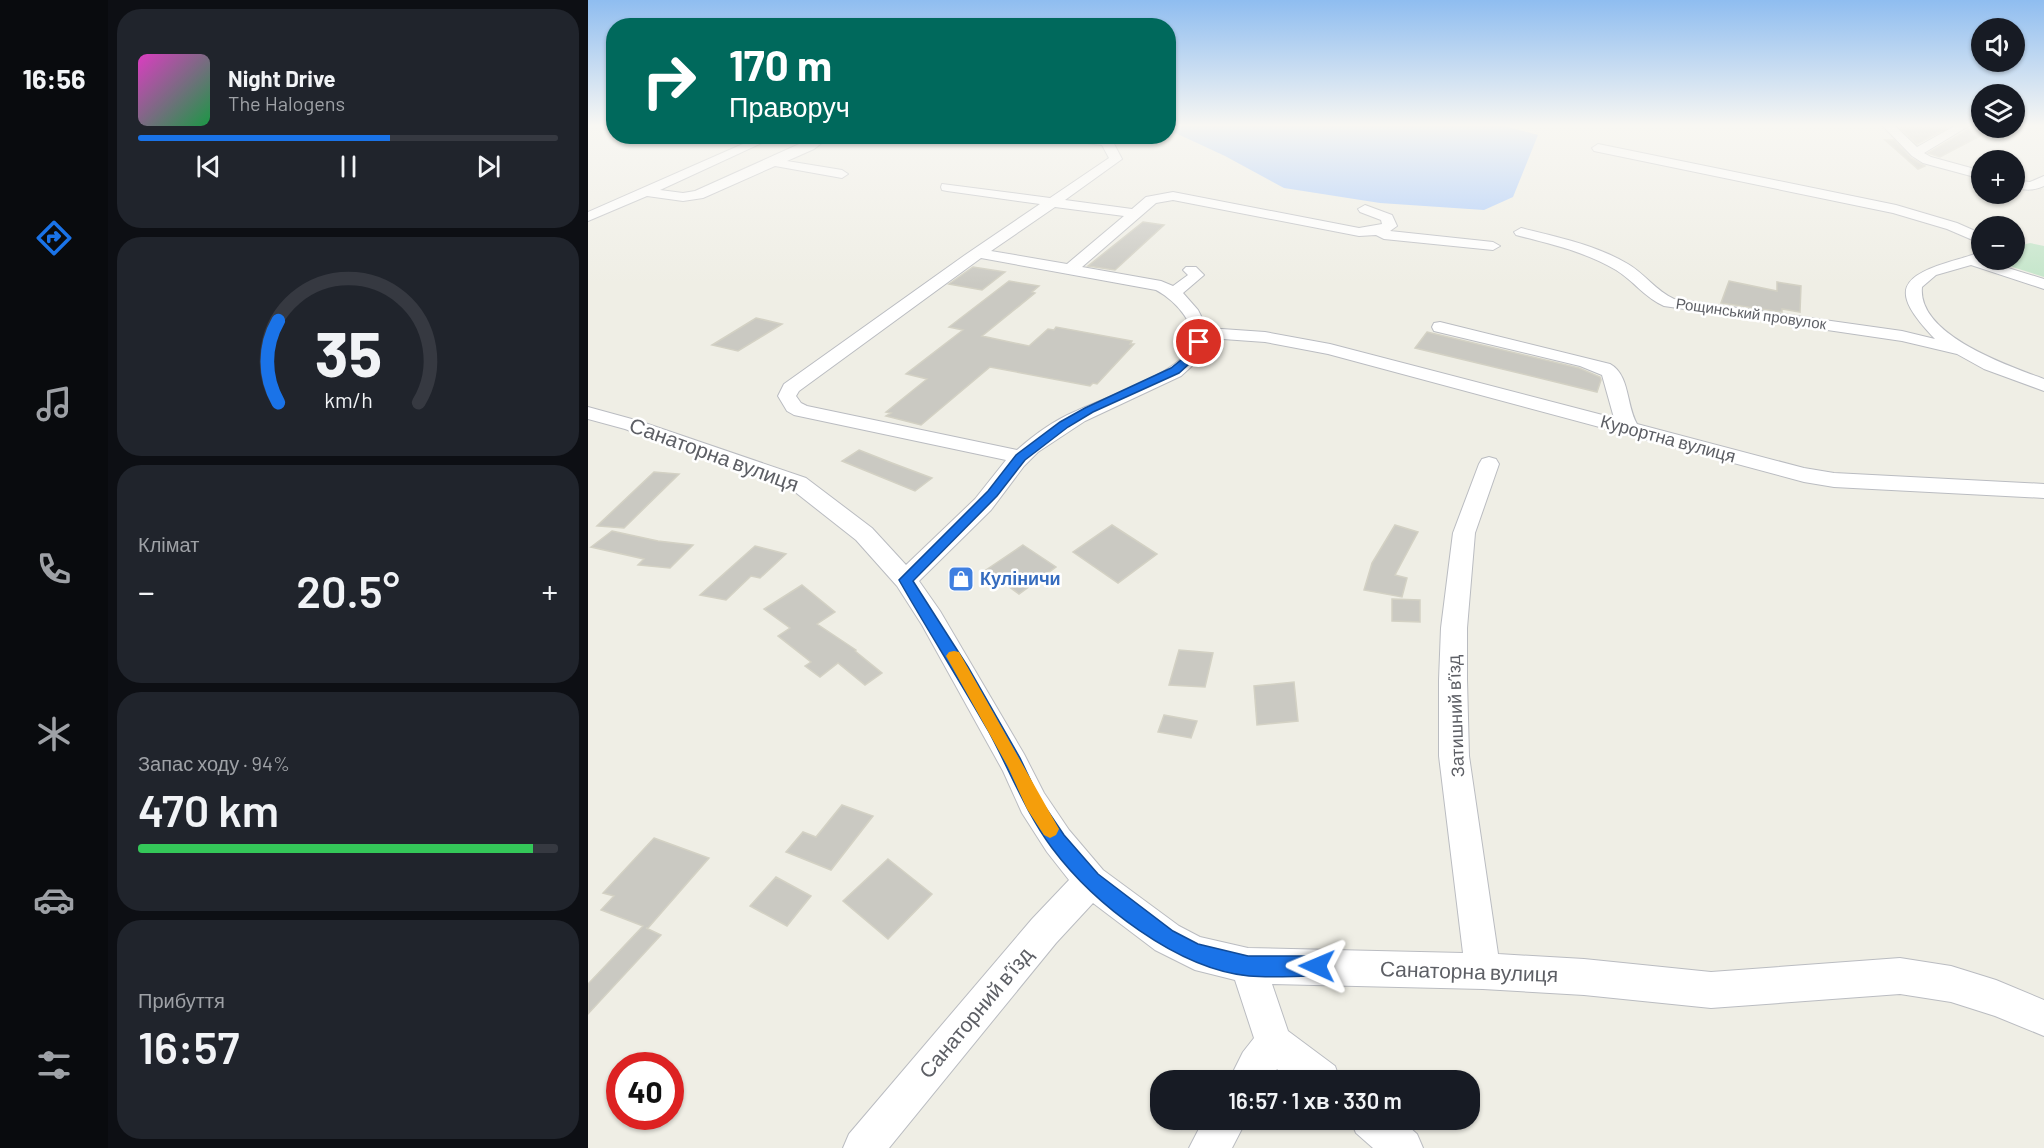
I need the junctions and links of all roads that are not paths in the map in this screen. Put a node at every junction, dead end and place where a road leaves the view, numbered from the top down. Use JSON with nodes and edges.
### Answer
{"nodes":[{"id":1,"x":677,"y":178,"type":"edge"},
{"id":2,"x":738,"y":178,"type":"edge"},
{"id":3,"x":1089,"y":178,"type":"edge"},
{"id":4,"x":1742,"y":178,"type":"edge"},
{"id":5,"x":2044,"y":180,"type":"edge"},
{"id":6,"x":2025,"y":186,"type":"edge"},
{"id":7,"x":947,"y":187,"type":"dead end"},
{"id":8,"x":2025,"y":187,"type":"edge"},
{"id":9,"x":644,"y":192,"type":"junction"},
{"id":10,"x":2044,"y":192,"type":"edge"},
{"id":11,"x":1054,"y":202,"type":"junction"},
{"id":12,"x":1365,"y":209,"type":"dead end"},
{"id":13,"x":1135,"y":214,"type":"junction"},
{"id":14,"x":588,"y":217,"type":"edge"},
{"id":15,"x":1521,"y":232,"type":"dead end"},
{"id":16,"x":1971,"y":235,"type":"edge"},
{"id":17,"x":1386,"y":238,"type":"junction"},
{"id":18,"x":1493,"y":246,"type":"dead end"},
{"id":19,"x":980,"y":253,"type":"junction"},
{"id":20,"x":1971,"y":261,"type":"edge"},
{"id":21,"x":1071,"y":269,"type":"junction"},
{"id":22,"x":1191,"y":270,"type":"dead end"},
{"id":23,"x":2005,"y":270,"type":"edge"},
{"id":24,"x":2044,"y":285,"type":"edge"},
{"id":25,"x":1175,"y":293,"type":"junction"},
{"id":26,"x":1440,"y":327,"type":"dead end"},
{"id":27,"x":1199,"y":333,"type":"junction"},
{"id":28,"x":1961,"y":350,"type":"junction"},
{"id":29,"x":2044,"y":385,"type":"edge"},
{"id":30,"x":588,"y":413,"type":"edge"},
{"id":31,"x":1629,"y":428,"type":"junction"},
{"id":32,"x":1020,"y":457,"type":"junction"},
{"id":33,"x":1489,"y":464,"type":"dead end"},
{"id":34,"x":2044,"y":491,"type":"edge"},
{"id":35,"x":906,"y":580,"type":"junction"},
{"id":36,"x":1091,"y":881,"type":"junction"},
{"id":37,"x":1248,"y":966,"type":"junction"},
{"id":38,"x":1484,"y":971,"type":"junction"},
{"id":39,"x":2044,"y":1018,"type":"edge"},
{"id":40,"x":1274,"y":1043,"type":"junction"},
{"id":41,"x":1253,"y":1070,"type":"edge"},
{"id":42,"x":1308,"y":1070,"type":"edge"},
{"id":43,"x":1220,"y":1130,"type":"edge"},
{"id":44,"x":1383,"y":1130,"type":"edge"},
{"id":45,"x":863,"y":1148,"type":"edge"},
{"id":46,"x":1209,"y":1148,"type":"edge"},
{"id":47,"x":1403,"y":1148,"type":"edge"}],
"edges":[{"from":1,"to":9,"type":"street"},
{"from":2,"to":9,"type":"street"},
{"from":3,"to":11,"type":"street"},
{"from":4,"to":16,"type":"street"},
{"from":5,"to":6,"type":"street"},
{"from":7,"to":11,"type":"street"},
{"from":8,"to":10,"type":"street"},
{"from":9,"to":14,"type":"street"},
{"from":11,"to":13,"type":"street"},
{"from":11,"to":19,"type":"street"},
{"from":12,"to":17,"type":"street"},
{"from":13,"to":17,"type":"street"},
{"from":13,"to":21,"type":"street"},
{"from":15,"to":28,"type":"street","name":"Рощинський провулок"},
{"from":17,"to":18,"type":"street"},
{"from":19,"to":21,"type":"street"},
{"from":19,"to":32,"type":"street"},
{"from":20,"to":28,"type":"street"},
{"from":21,"to":25,"type":"street"},
{"from":22,"to":25,"type":"street"},
{"from":23,"to":24,"type":"street"},
{"from":25,"to":27,"type":"street"},
{"from":26,"to":31,"type":"street"},
{"from":27,"to":31,"type":"street","name":"Курортна вулиця"},
{"from":27,"to":32,"type":"street"},
{"from":28,"to":29,"type":"street"},
{"from":30,"to":35,"type":"street","name":"Санаторна вулиця"},
{"from":31,"to":34,"type":"street","name":"Курортна вулиця"},
{"from":32,"to":35,"type":"street"},
{"from":33,"to":38,"type":"street","name":"Затишний в’їзд"},
{"from":35,"to":36,"type":"street","name":"Санаторна вулиця"},
{"from":36,"to":37,"type":"street","name":"Санаторна вулиця"},
{"from":36,"to":45,"type":"street","name":"Санаторний в’їзд"},
{"from":37,"to":38,"type":"street","name":"Санаторна вулиця"},
{"from":37,"to":40,"type":"street"},
{"from":38,"to":39,"type":"street","name":"Санаторна вулиця"},
{"from":40,"to":41,"type":"street"},
{"from":40,"to":42,"type":"street"},
{"from":43,"to":46,"type":"street"},
{"from":44,"to":47,"type":"street"}]}
